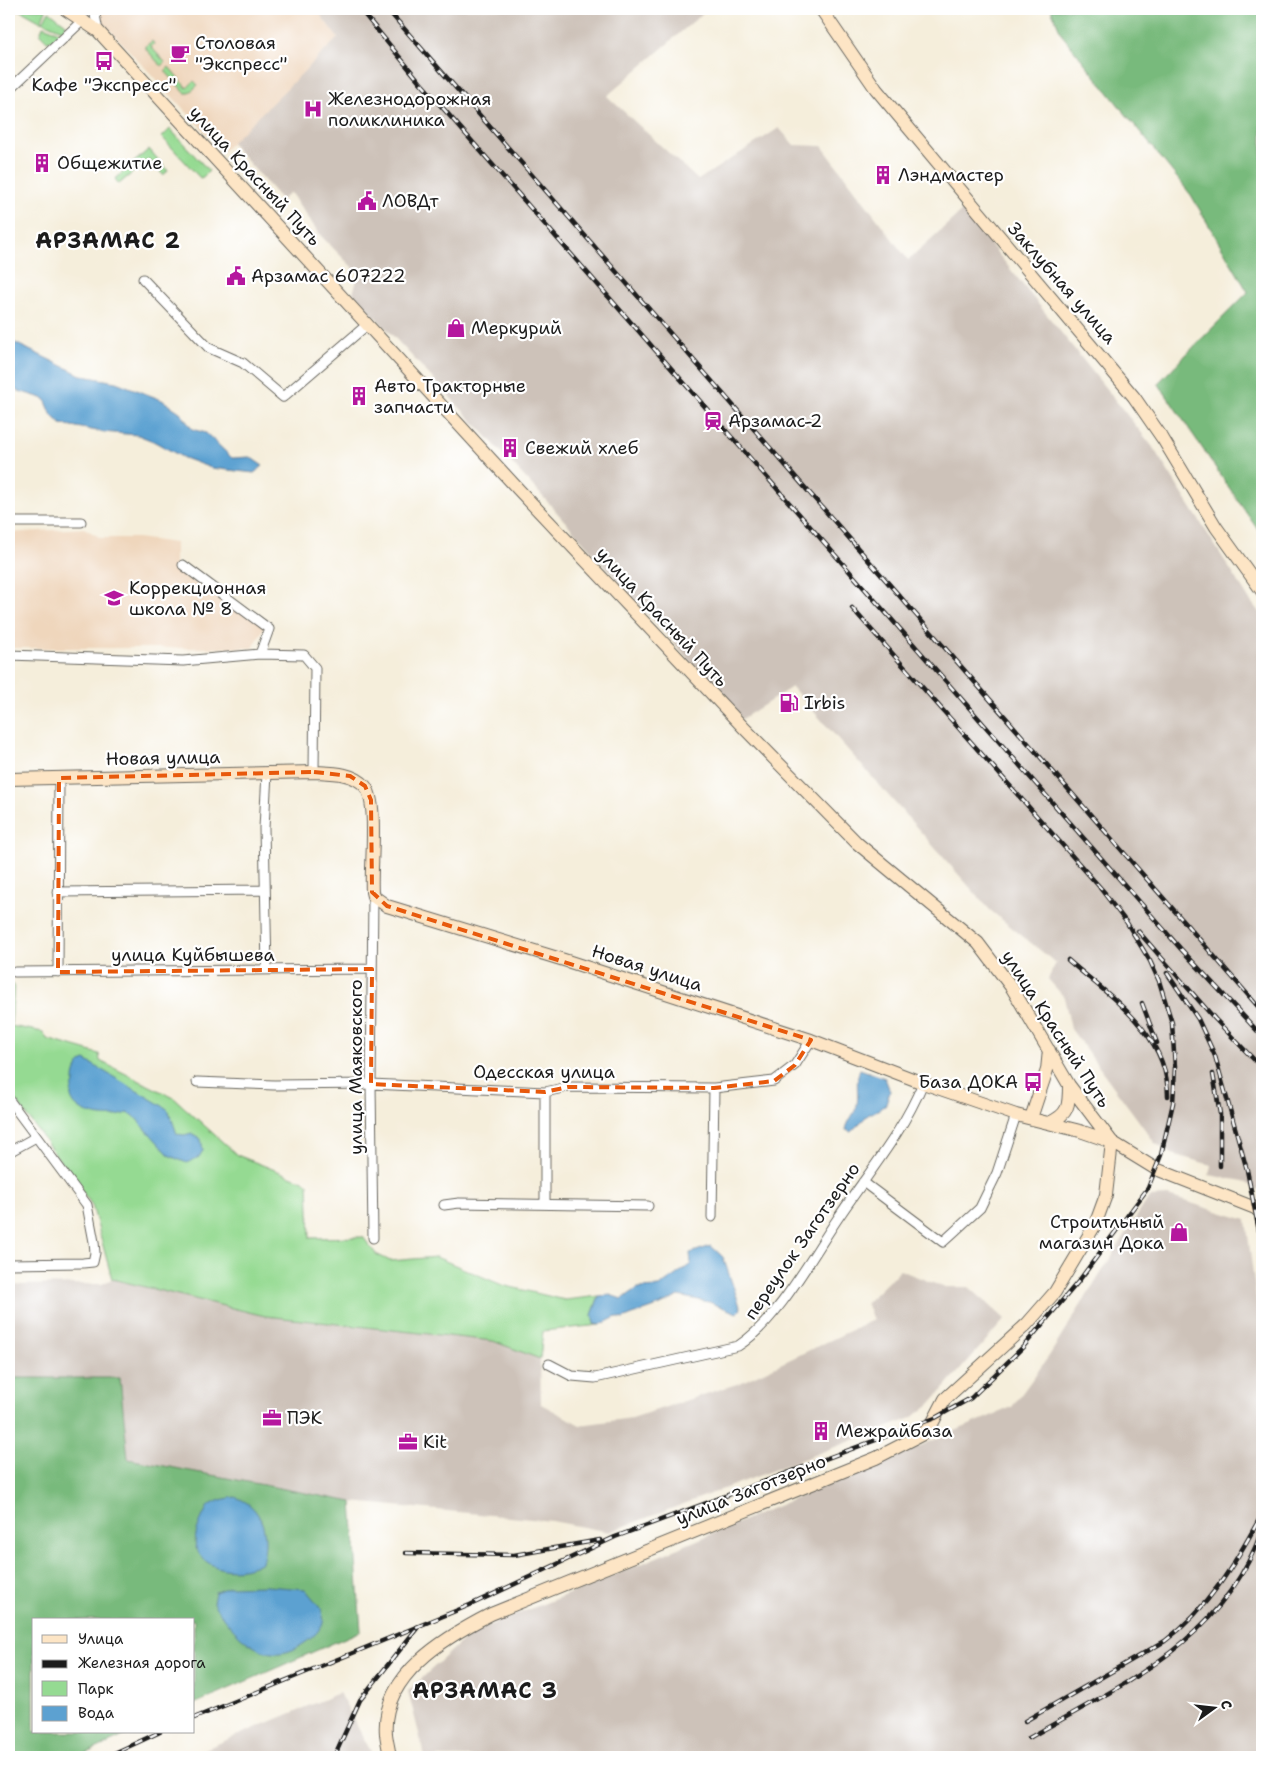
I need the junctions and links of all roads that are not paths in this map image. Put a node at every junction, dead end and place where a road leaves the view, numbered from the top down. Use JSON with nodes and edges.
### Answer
{"nodes":[{"id":1,"x":65,"y":9,"type":"edge"},
{"id":2,"x":94,"y":9,"type":"edge"},
{"id":3,"x":821,"y":9,"type":"edge"},
{"id":4,"x":84,"y":19,"type":"junction"},
{"id":5,"x":98,"y":31,"type":"junction"},
{"id":6,"x":9,"y":90,"type":"edge"},
{"id":7,"x":143,"y":279,"type":"dead end"},
{"id":8,"x":368,"y":324,"type":"junction"},
{"id":9,"x":9,"y":522,"type":"edge"},
{"id":10,"x":81,"y":522,"type":"dead end"},
{"id":11,"x":183,"y":565,"type":"dead end"},
{"id":12,"x":1262,"y":591,"type":"edge"},
{"id":13,"x":260,"y":654,"type":"junction"},
{"id":14,"x":9,"y":655,"type":"edge"},
{"id":15,"x":314,"y":772,"type":"junction"},
{"id":16,"x":267,"y":773,"type":"junction"},
{"id":17,"x":59,"y":778,"type":"junction"},
{"id":18,"x":9,"y":779,"type":"edge"},
{"id":19,"x":265,"y":890,"type":"junction"},
{"id":20,"x":58,"y":892,"type":"junction"},
{"id":21,"x":373,"y":896,"type":"junction"},
{"id":22,"x":267,"y":970,"type":"junction"},
{"id":23,"x":372,"y":970,"type":"junction"},
{"id":24,"x":15,"y":972,"type":"dead end"},
{"id":25,"x":58,"y":972,"type":"junction"},
{"id":26,"x":811,"y":1040,"type":"junction"},
{"id":27,"x":1048,"y":1050,"type":"junction"},
{"id":28,"x":197,"y":1082,"type":"dead end"},
{"id":29,"x":371,"y":1084,"type":"junction"},
{"id":30,"x":923,"y":1084,"type":"junction"},
{"id":31,"x":1070,"y":1085,"type":"junction"},
{"id":32,"x":714,"y":1088,"type":"junction"},
{"id":33,"x":545,"y":1092,"type":"junction"},
{"id":34,"x":9,"y":1100,"type":"edge"},
{"id":35,"x":1016,"y":1115,"type":"junction"},
{"id":36,"x":1031,"y":1118,"type":"junction"},
{"id":37,"x":1049,"y":1123,"type":"junction"},
{"id":38,"x":36,"y":1137,"type":"junction"},
{"id":39,"x":1112,"y":1142,"type":"junction"},
{"id":40,"x":9,"y":1152,"type":"edge"},
{"id":41,"x":863,"y":1182,"type":"junction"},
{"id":42,"x":545,"y":1203,"type":"junction"},
{"id":43,"x":444,"y":1205,"type":"dead end"},
{"id":44,"x":648,"y":1206,"type":"dead end"},
{"id":45,"x":1258,"y":1211,"type":"edge"},
{"id":46,"x":712,"y":1217,"type":"dead end"},
{"id":47,"x":374,"y":1238,"type":"dead end"},
{"id":48,"x":9,"y":1264,"type":"edge"},
{"id":49,"x":549,"y":1364,"type":"dead end"},
{"id":50,"x":390,"y":1757,"type":"edge"}],
"edges":[{"from":1,"to":4,"type":"main road","name":"улица Красный Путь"},
{"from":2,"to":5,"type":"street"},
{"from":3,"to":12,"type":"main road","name":"Заклубная улица"},
{"from":4,"to":5,"type":"main road","name":"улица Красный Путь"},
{"from":4,"to":6,"type":"street"},
{"from":5,"to":8,"type":"main road","name":"улица Красный Путь"},
{"from":7,"to":8,"type":"street"},
{"from":8,"to":27,"type":"main road","name":"улица Красный Путь"},
{"from":9,"to":10,"type":"street"},
{"from":11,"to":13,"type":"street"},
{"from":13,"to":14,"type":"street"},
{"from":13,"to":15,"type":"street"},
{"from":15,"to":16,"type":"main road","name":"Новая улица"},
{"from":15,"to":21,"type":"main road","name":"Новая улица"},
{"from":16,"to":17,"type":"main road","name":"Новая улица"},
{"from":16,"to":19,"type":"street"},
{"from":17,"to":18,"type":"main road","name":"Новая улица"},
{"from":17,"to":20,"type":"street"},
{"from":19,"to":20,"type":"street"},
{"from":19,"to":22,"type":"street"},
{"from":20,"to":25,"type":"street"},
{"from":21,"to":23,"type":"street","name":"улица Маяковского"},
{"from":21,"to":26,"type":"main road","name":"Новая улица"},
{"from":22,"to":23,"type":"street","name":"улица Куйбышева"},
{"from":22,"to":25,"type":"street","name":"улица Куйбышева"},
{"from":23,"to":29,"type":"street","name":"улица Маяковского"},
{"from":24,"to":25,"type":"street","name":"улица Куйбышева"},
{"from":26,"to":30,"type":"main road","name":"Новая улица"},
{"from":26,"to":32,"type":"street","name":"Одесская улица"},
{"from":27,"to":31,"type":"main road","name":"улица Красный Путь"},
{"from":27,"to":36,"type":"main road"},
{"from":28,"to":29,"type":"street","name":"Одесская улица"},
{"from":29,"to":33,"type":"street","name":"Одесская улица"},
{"from":29,"to":47,"type":"street","name":"улица Маяковского"},
{"from":30,"to":35,"type":"main road","name":"Новая улица"},
{"from":30,"to":41,"type":"street","name":"переулок Заготзерно"},
{"from":31,"to":37,"type":"main road"},
{"from":31,"to":39,"type":"main road","name":"улица Красный Путь"},
{"from":32,"to":33,"type":"street","name":"Одесская улица"},
{"from":32,"to":46,"type":"street"},
{"from":33,"to":42,"type":"street"},
{"from":34,"to":38,"type":"street"},
{"from":35,"to":36,"type":"main road","name":"Новая улица"},
{"from":35,"to":41,"type":"street"},
{"from":36,"to":37,"type":"main road","name":"Новая улица"},
{"from":37,"to":39,"type":"main road","name":"Новая улица"},
{"from":38,"to":40,"type":"street"},
{"from":38,"to":48,"type":"street"},
{"from":39,"to":45,"type":"main road","name":"улица Красный Путь"},
{"from":39,"to":50,"type":"main road","name":"улица Заготзерно"},
{"from":41,"to":49,"type":"street","name":"переулок Заготзерно"},
{"from":42,"to":43,"type":"street"},
{"from":42,"to":44,"type":"street"}]}
